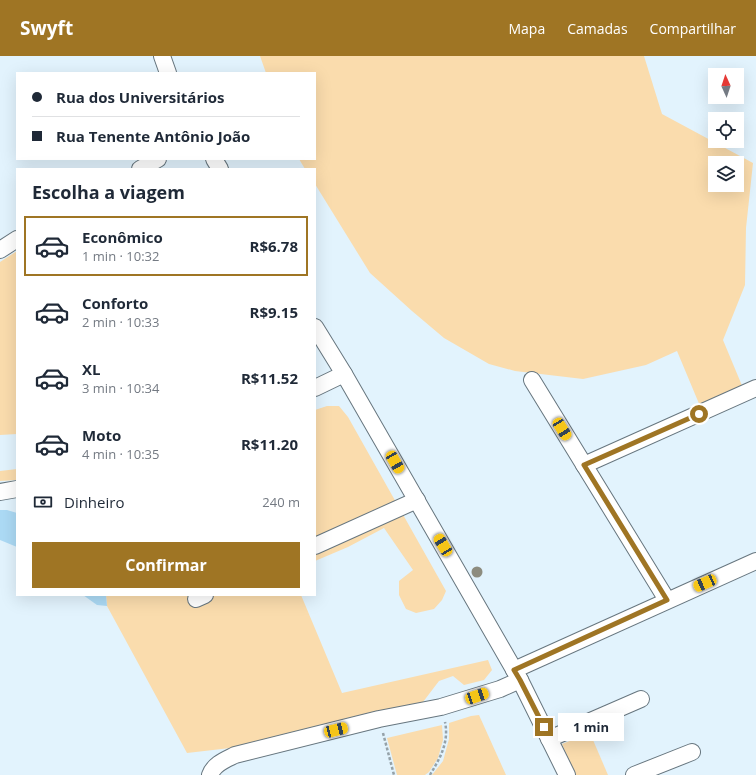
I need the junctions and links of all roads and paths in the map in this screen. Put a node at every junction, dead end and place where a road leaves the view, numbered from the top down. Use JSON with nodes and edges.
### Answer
{"nodes":[{"id":1,"x":162,"y":56,"type":"edge"},
{"id":2,"x":168,"y":72,"type":"edge"},
{"id":3,"x":156,"y":160,"type":"edge"},
{"id":4,"x":142,"y":168,"type":"edge"},
{"id":5,"x":16,"y":240,"type":"edge"},
{"id":6,"x":0,"y":250,"type":"edge"},
{"id":7,"x":316,"y":328,"type":"edge"},
{"id":8,"x":344,"y":374,"type":"junction"},
{"id":9,"x":532,"y":380,"type":"dead end"},
{"id":10,"x":316,"y":388,"type":"edge"},
{"id":11,"x":756,"y":388,"type":"edge"},
{"id":12,"x":584,"y":465,"type":"junction"},
{"id":13,"x":16,"y":489,"type":"edge"},
{"id":14,"x":0,"y":492,"type":"edge"},
{"id":15,"x":417,"y":500,"type":"junction"},
{"id":16,"x":316,"y":546,"type":"edge"},
{"id":17,"x":756,"y":561,"type":"edge"},
{"id":18,"x":667,"y":600,"type":"junction"},
{"id":19,"x":517,"y":675,"type":"junction"},
{"id":20,"x":641,"y":699,"type":"dead end"},
{"id":21,"x":441,"y":707,"type":"junction"},
{"id":22,"x":379,"y":719,"type":"junction"},
{"id":23,"x":549,"y":739,"type":"junction"},
{"id":24,"x":692,"y":752,"type":"dead end"},
{"id":25,"x":210,"y":775,"type":"edge"},
{"id":26,"x":394,"y":775,"type":"edge"},
{"id":27,"x":430,"y":775,"type":"edge"},
{"id":28,"x":567,"y":775,"type":"edge"},
{"id":29,"x":634,"y":775,"type":"edge"}],
"edges":[{"from":1,"to":2,"type":"street"},
{"from":3,"to":4,"type":"street"},
{"from":5,"to":6,"type":"street"},
{"from":7,"to":8,"type":"street"},
{"from":8,"to":10,"type":"street"},
{"from":8,"to":15,"type":"street"},
{"from":9,"to":12,"type":"street"},
{"from":11,"to":12,"type":"street"},
{"from":12,"to":18,"type":"street"},
{"from":13,"to":14,"type":"street"},
{"from":15,"to":16,"type":"street"},
{"from":15,"to":19,"type":"street"},
{"from":17,"to":18,"type":"street"},
{"from":18,"to":19,"type":"street"},
{"from":19,"to":21,"type":"street"},
{"from":19,"to":23,"type":"street"},
{"from":20,"to":23,"type":"street"},
{"from":21,"to":22,"type":"street"},
{"from":21,"to":27,"type":"path"},
{"from":22,"to":25,"type":"street"},
{"from":22,"to":26,"type":"path"},
{"from":23,"to":28,"type":"street"},
{"from":24,"to":29,"type":"street"}]}
